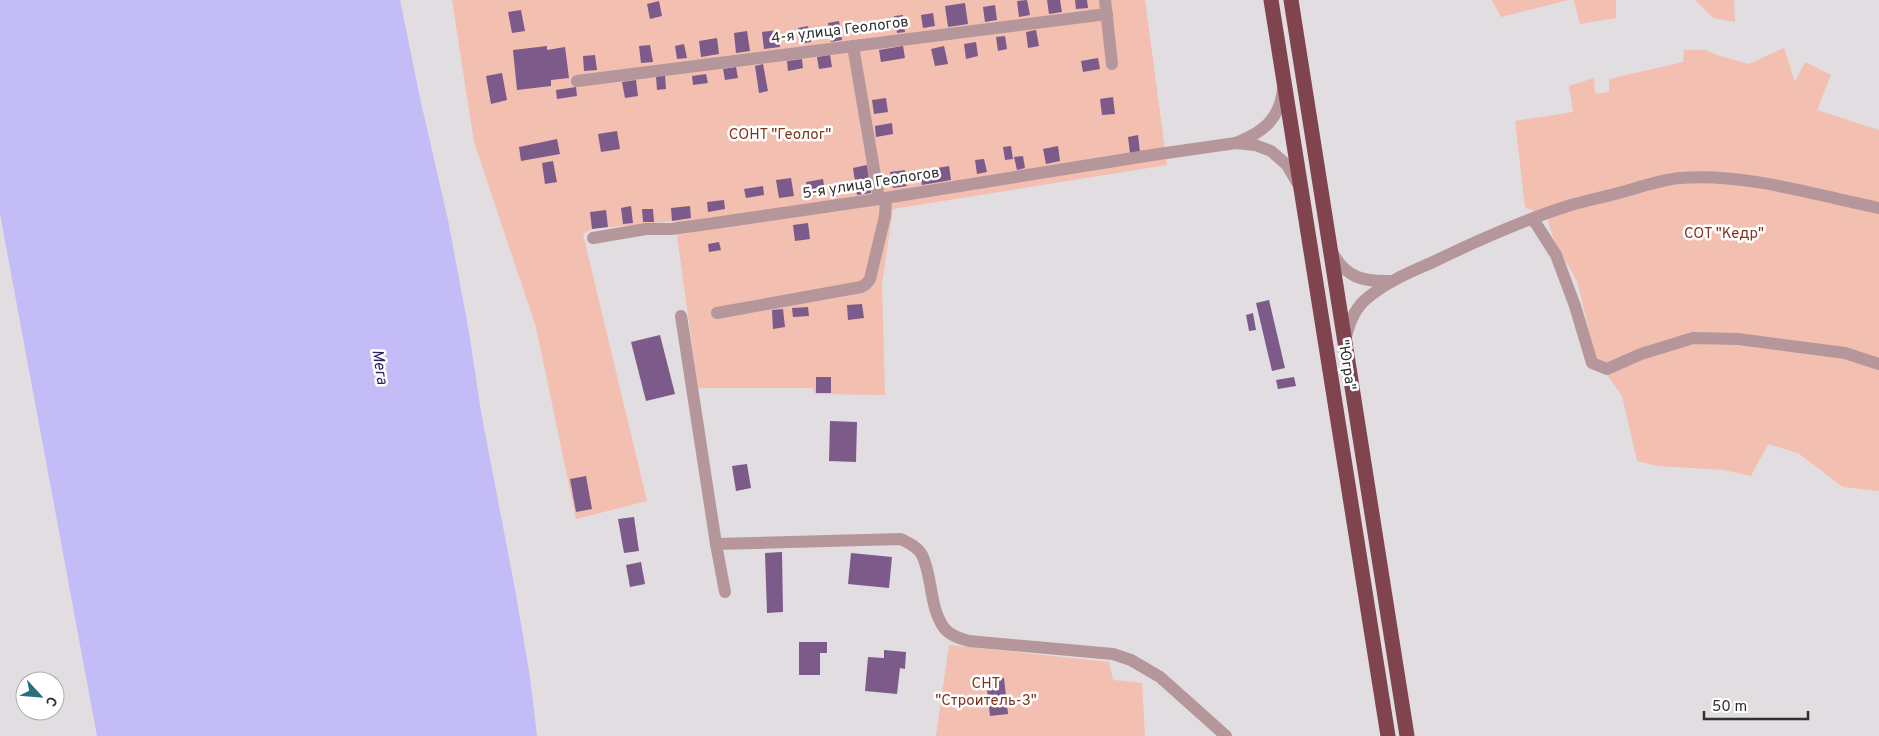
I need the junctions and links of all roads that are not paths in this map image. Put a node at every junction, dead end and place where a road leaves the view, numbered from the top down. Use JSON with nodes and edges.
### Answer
{"nodes":[{"id":1,"x":1105,"y":0,"type":"edge"},
{"id":2,"x":1271,"y":0,"type":"edge"},
{"id":3,"x":1291,"y":0,"type":"edge"},
{"id":4,"x":1107,"y":14,"type":"junction"},
{"id":5,"x":853,"y":46,"type":"junction"},
{"id":6,"x":1112,"y":64,"type":"dead end"},
{"id":7,"x":1283,"y":79,"type":"junction"},
{"id":8,"x":577,"y":80,"type":"dead end"},
{"id":9,"x":1236,"y":143,"type":"junction"},
{"id":10,"x":1300,"y":188,"type":"junction"},
{"id":11,"x":882,"y":199,"type":"junction"},
{"id":12,"x":1879,"y":208,"type":"edge"},
{"id":13,"x":1533,"y":219,"type":"junction"},
{"id":14,"x":593,"y":238,"type":"dead end"},
{"id":15,"x":1330,"y":249,"type":"junction"},
{"id":16,"x":1392,"y":281,"type":"junction"},
{"id":17,"x":717,"y":313,"type":"dead end"},
{"id":18,"x":681,"y":316,"type":"dead end"},
{"id":19,"x":1345,"y":340,"type":"junction"},
{"id":20,"x":1879,"y":364,"type":"edge"},
{"id":21,"x":716,"y":544,"type":"junction"},
{"id":22,"x":725,"y":592,"type":"dead end"},
{"id":23,"x":1386,"y":733,"type":"edge"},
{"id":24,"x":1226,"y":736,"type":"edge"},
{"id":25,"x":1408,"y":736,"type":"edge"}],
"edges":[{"from":1,"to":4,"type":"street"},
{"from":2,"to":7,"type":"highway","name":"\"Югра\""},
{"from":3,"to":15,"type":"highway","name":"\"Югра\""},
{"from":4,"to":5,"type":"street","name":"4-я улица Геологов"},
{"from":4,"to":6,"type":"street"},
{"from":5,"to":8,"type":"street","name":"4-я улица Геологов"},
{"from":5,"to":11,"type":"street"},
{"from":7,"to":9,"type":"street"},
{"from":7,"to":10,"type":"highway","name":"\"Югра\""},
{"from":9,"to":10,"type":"street"},
{"from":9,"to":11,"type":"street","name":"5-я улица Геологов"},
{"from":10,"to":23,"type":"highway","name":"\"Югра\""},
{"from":11,"to":14,"type":"street","name":"5-я улица Геологов"},
{"from":11,"to":17,"type":"street"},
{"from":12,"to":13,"type":"street"},
{"from":13,"to":16,"type":"street"},
{"from":13,"to":20,"type":"street"},
{"from":15,"to":16,"type":"street"},
{"from":15,"to":19,"type":"highway","name":"\"Югра\""},
{"from":16,"to":19,"type":"street"},
{"from":18,"to":21,"type":"street"},
{"from":19,"to":25,"type":"highway","name":"\"Югра\""},
{"from":21,"to":22,"type":"street"},
{"from":21,"to":24,"type":"street"}]}
